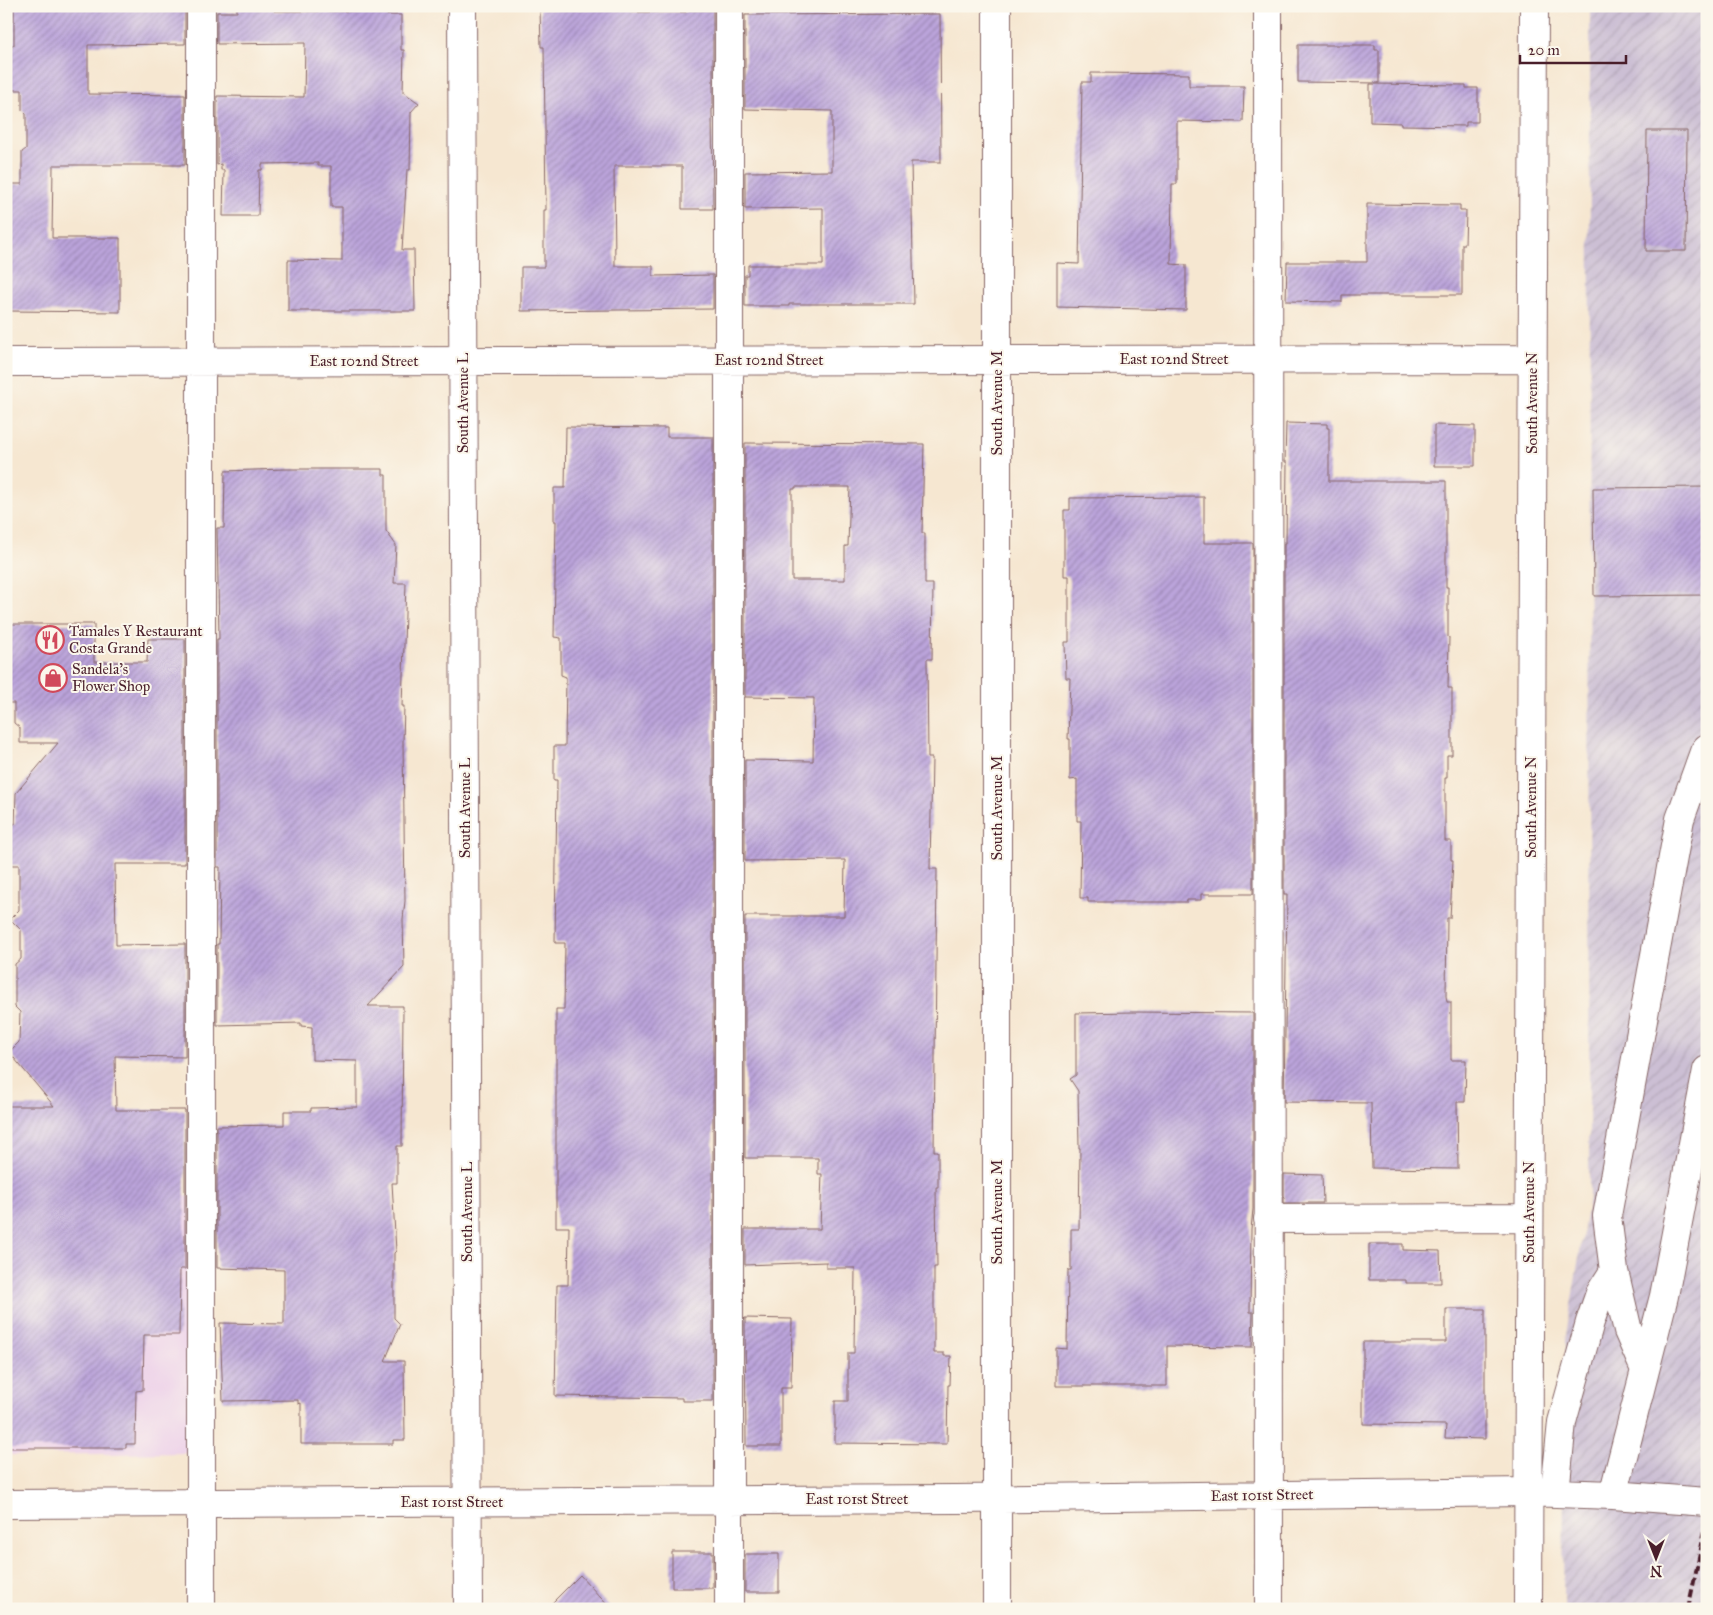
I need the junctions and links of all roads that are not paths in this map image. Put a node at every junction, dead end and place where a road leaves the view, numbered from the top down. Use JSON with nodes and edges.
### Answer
{"nodes":[{"id":1,"x":201,"y":6,"type":"edge"},
{"id":2,"x":462,"y":6,"type":"edge"},
{"id":3,"x":729,"y":6,"type":"edge"},
{"id":4,"x":997,"y":6,"type":"edge"},
{"id":5,"x":1268,"y":6,"type":"edge"},
{"id":6,"x":1534,"y":6,"type":"edge"},
{"id":7,"x":1268,"y":359,"type":"junction"},
{"id":8,"x":1532,"y":359,"type":"junction"},
{"id":9,"x":729,"y":360,"type":"junction"},
{"id":10,"x":997,"y":360,"type":"junction"},
{"id":11,"x":463,"y":361,"type":"junction"},
{"id":12,"x":6,"y":362,"type":"edge"},
{"id":13,"x":202,"y":362,"type":"junction"},
{"id":14,"x":1707,"y":748,"type":"edge"},
{"id":15,"x":1707,"y":1070,"type":"edge"},
{"id":16,"x":1529,"y":1218,"type":"junction"},
{"id":17,"x":1268,"y":1219,"type":"junction"},
{"id":18,"x":1614,"y":1272,"type":"junction"},
{"id":19,"x":1645,"y":1370,"type":"junction"},
{"id":20,"x":1542,"y":1492,"type":"junction"},
{"id":21,"x":1268,"y":1495,"type":"junction"},
{"id":22,"x":1613,"y":1495,"type":"junction"},
{"id":23,"x":997,"y":1498,"type":"junction"},
{"id":24,"x":729,"y":1500,"type":"junction"},
{"id":25,"x":468,"y":1501,"type":"junction"},
{"id":26,"x":1707,"y":1502,"type":"edge"},
{"id":27,"x":200,"y":1503,"type":"junction"},
{"id":28,"x":6,"y":1504,"type":"edge"},
{"id":29,"x":201,"y":1609,"type":"edge"},
{"id":30,"x":468,"y":1609,"type":"edge"},
{"id":31,"x":730,"y":1609,"type":"edge"},
{"id":32,"x":997,"y":1609,"type":"edge"},
{"id":33,"x":1268,"y":1609,"type":"edge"},
{"id":34,"x":1528,"y":1609,"type":"edge"}],
"edges":[{"from":1,"to":13,"type":"street"},
{"from":2,"to":11,"type":"street","name":"South Avenue L"},
{"from":3,"to":9,"type":"street"},
{"from":4,"to":10,"type":"street","name":"South Avenue M"},
{"from":5,"to":7,"type":"street"},
{"from":6,"to":8,"type":"street","name":"South Avenue N"},
{"from":7,"to":8,"type":"street","name":"East 102nd Street"},
{"from":7,"to":10,"type":"street","name":"East 102nd Street"},
{"from":7,"to":17,"type":"street"},
{"from":8,"to":16,"type":"street","name":"South Avenue N"},
{"from":9,"to":10,"type":"street","name":"East 102nd Street"},
{"from":9,"to":11,"type":"street","name":"East 102nd Street"},
{"from":9,"to":24,"type":"street"},
{"from":10,"to":23,"type":"street","name":"South Avenue M"},
{"from":11,"to":13,"type":"street","name":"East 102nd Street"},
{"from":11,"to":25,"type":"street","name":"South Avenue L"},
{"from":12,"to":13,"type":"street","name":"East 102nd Street"},
{"from":13,"to":27,"type":"street"},
{"from":14,"to":18,"type":"street"},
{"from":15,"to":19,"type":"street"},
{"from":16,"to":17,"type":"street"},
{"from":16,"to":20,"type":"street","name":"South Avenue N"},
{"from":17,"to":21,"type":"street"},
{"from":18,"to":19,"type":"street"},
{"from":18,"to":20,"type":"street"},
{"from":19,"to":22,"type":"street"},
{"from":20,"to":21,"type":"street","name":"East 101st Street"},
{"from":20,"to":22,"type":"street","name":"East 101st Street"},
{"from":20,"to":34,"type":"street","name":"South Avenue N"},
{"from":21,"to":23,"type":"street","name":"East 101st Street"},
{"from":21,"to":33,"type":"street"},
{"from":22,"to":26,"type":"street","name":"East 101st Street"},
{"from":23,"to":24,"type":"street","name":"East 101st Street"},
{"from":23,"to":32,"type":"street","name":"South Avenue M"},
{"from":24,"to":25,"type":"street","name":"East 101st Street"},
{"from":24,"to":31,"type":"street"},
{"from":25,"to":27,"type":"street","name":"East 101st Street"},
{"from":25,"to":30,"type":"street","name":"South Avenue L"},
{"from":27,"to":28,"type":"street","name":"East 101st Street"},
{"from":27,"to":29,"type":"street"}]}
